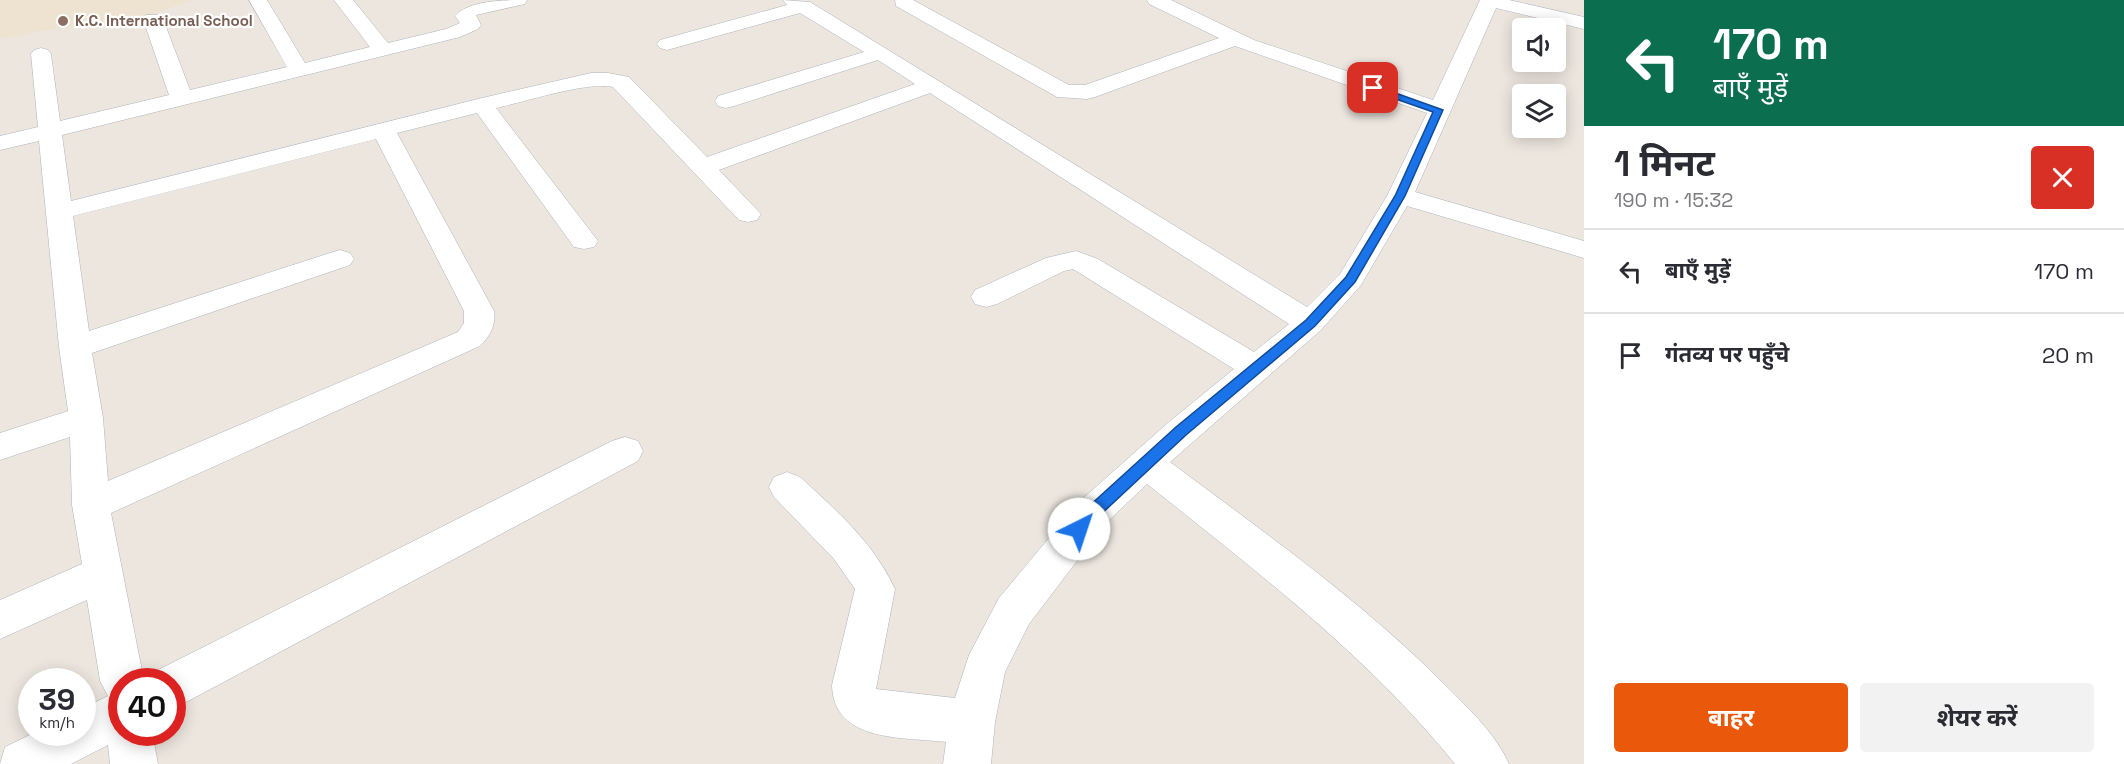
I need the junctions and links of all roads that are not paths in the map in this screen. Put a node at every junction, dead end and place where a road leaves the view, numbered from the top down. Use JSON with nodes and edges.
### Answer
{"nodes":[{"id":1,"x":258,"y":0,"type":"edge"},
{"id":2,"x":343,"y":0,"type":"edge"},
{"id":3,"x":1156,"y":0,"type":"edge"},
{"id":4,"x":1490,"y":0,"type":"edge"},
{"id":5,"x":510,"y":1,"type":"edge"},
{"id":6,"x":903,"y":2,"type":"dead end"},
{"id":7,"x":797,"y":3,"type":"edge"},
{"id":8,"x":153,"y":19,"type":"dead end"},
{"id":9,"x":1584,"y":23,"type":"edge"},
{"id":10,"x":1235,"y":39,"type":"junction"},
{"id":11,"x":666,"y":44,"type":"dead end"},
{"id":12,"x":383,"y":50,"type":"junction"},
{"id":13,"x":881,"y":53,"type":"junction"},
{"id":14,"x":41,"y":54,"type":"dead end"},
{"id":15,"x":299,"y":70,"type":"junction"},
{"id":16,"x":930,"y":86,"type":"junction"},
{"id":17,"x":182,"y":100,"type":"junction"},
{"id":18,"x":726,"y":101,"type":"dead end"},
{"id":19,"x":482,"y":105,"type":"junction"},
{"id":20,"x":1439,"y":110,"type":"junction"},
{"id":21,"x":50,"y":131,"type":"junction"},
{"id":22,"x":384,"y":131,"type":"junction"},
{"id":23,"x":0,"y":143,"type":"edge"},
{"id":24,"x":703,"y":167,"type":"junction"},
{"id":25,"x":1400,"y":196,"type":"junction"},
{"id":26,"x":61,"y":212,"type":"junction"},
{"id":27,"x":748,"y":214,"type":"dead end"},
{"id":28,"x":584,"y":241,"type":"dead end"},
{"id":29,"x":1584,"y":250,"type":"edge"},
{"id":30,"x":340,"y":259,"type":"dead end"},
{"id":31,"x":986,"y":297,"type":"dead end"},
{"id":32,"x":1310,"y":323,"type":"junction"},
{"id":33,"x":75,"y":347,"type":"junction"},
{"id":34,"x":1256,"y":368,"type":"junction"},
{"id":35,"x":86,"y":418,"type":"junction"},
{"id":36,"x":0,"y":447,"type":"edge"},
{"id":37,"x":625,"y":451,"type":"dead end"},
{"id":38,"x":1146,"y":463,"type":"junction"},
{"id":39,"x":787,"y":487,"type":"dead end"},
{"id":40,"x":91,"y":505,"type":"junction"},
{"id":41,"x":104,"y":573,"type":"junction"},
{"id":42,"x":0,"y":620,"type":"edge"},
{"id":43,"x":120,"y":668,"type":"edge"},
{"id":44,"x":186,"y":679,"type":"edge"},
{"id":45,"x":108,"y":719,"type":"edge"},
{"id":46,"x":972,"y":722,"type":"junction"},
{"id":47,"x":131,"y":746,"type":"edge"},
{"id":48,"x":22,"y":764,"type":"edge"},
{"id":49,"x":134,"y":764,"type":"edge"},
{"id":50,"x":967,"y":764,"type":"edge"},
{"id":51,"x":1485,"y":764,"type":"edge"}],
"edges":[{"from":1,"to":15,"type":"street"},
{"from":2,"to":12,"type":"street"},
{"from":3,"to":10,"type":"street"},
{"from":4,"to":9,"type":"street"},
{"from":4,"to":20,"type":"street"},
{"from":5,"to":12,"type":"street"},
{"from":6,"to":10,"type":"street"},
{"from":7,"to":11,"type":"street"},
{"from":7,"to":13,"type":"street"},
{"from":8,"to":17,"type":"street"},
{"from":10,"to":20,"type":"street"},
{"from":12,"to":15,"type":"street"},
{"from":13,"to":16,"type":"street"},
{"from":13,"to":18,"type":"street"},
{"from":14,"to":21,"type":"street"},
{"from":15,"to":17,"type":"street"},
{"from":16,"to":24,"type":"street"},
{"from":16,"to":32,"type":"street"},
{"from":17,"to":21,"type":"street"},
{"from":19,"to":22,"type":"street"},
{"from":19,"to":24,"type":"street"},
{"from":19,"to":28,"type":"street"},
{"from":20,"to":25,"type":"street"},
{"from":21,"to":23,"type":"street"},
{"from":21,"to":26,"type":"street"},
{"from":22,"to":26,"type":"street"},
{"from":22,"to":40,"type":"street"},
{"from":24,"to":27,"type":"street"},
{"from":25,"to":29,"type":"street"},
{"from":25,"to":32,"type":"street"},
{"from":26,"to":33,"type":"street"},
{"from":30,"to":33,"type":"street"},
{"from":31,"to":34,"type":"street"},
{"from":32,"to":34,"type":"street"},
{"from":33,"to":35,"type":"street"},
{"from":34,"to":38,"type":"street"},
{"from":35,"to":36,"type":"street"},
{"from":35,"to":40,"type":"street"},
{"from":37,"to":44,"type":"street"},
{"from":38,"to":46,"type":"street"},
{"from":38,"to":51,"type":"street"},
{"from":39,"to":46,"type":"street"},
{"from":40,"to":41,"type":"street"},
{"from":41,"to":42,"type":"street"},
{"from":41,"to":43,"type":"street"},
{"from":45,"to":48,"type":"street"},
{"from":46,"to":50,"type":"street"},
{"from":47,"to":49,"type":"street"}]}
